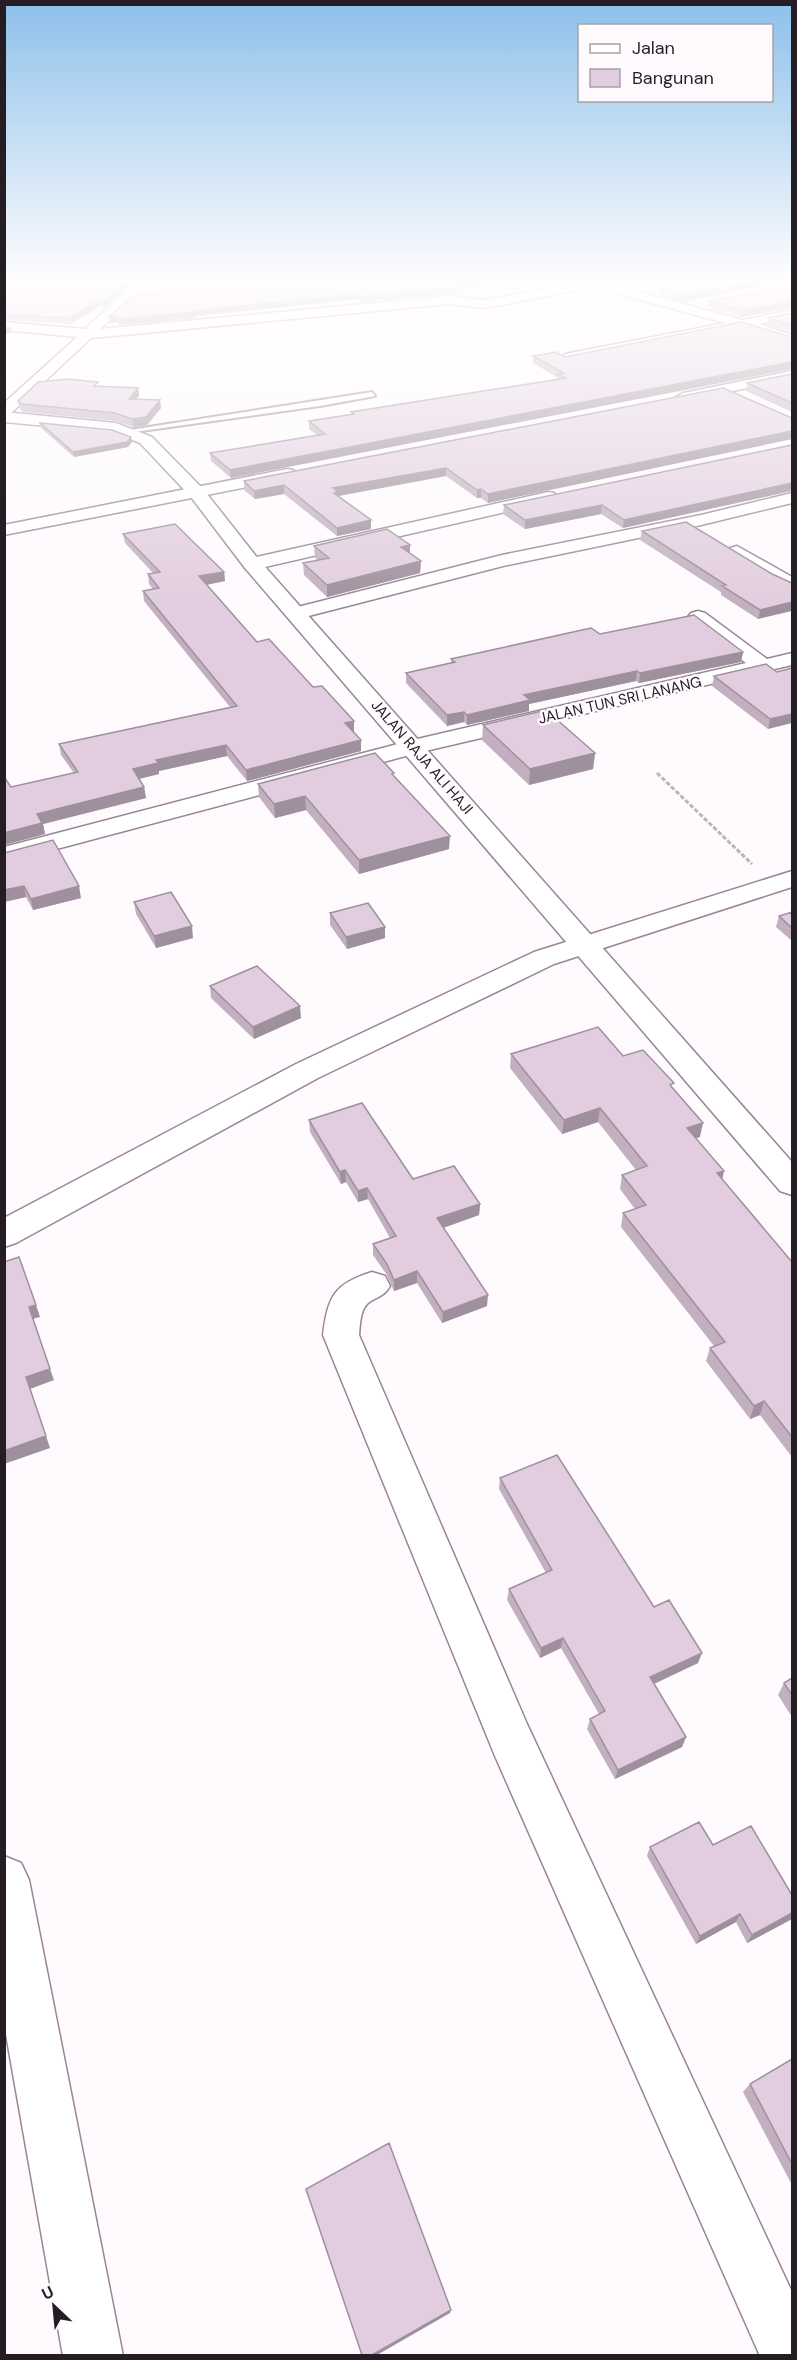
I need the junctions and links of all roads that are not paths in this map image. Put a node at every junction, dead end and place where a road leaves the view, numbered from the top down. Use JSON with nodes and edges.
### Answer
{"nodes":[{"id":1,"x":35,"y":388,"type":"edge"},
{"id":2,"x":729,"y":388,"type":"edge"},
{"id":3,"x":725,"y":389,"type":"junction"},
{"id":4,"x":372,"y":394,"type":"dead end"},
{"id":5,"x":745,"y":398,"type":"edge"},
{"id":6,"x":670,"y":400,"type":"edge"},
{"id":7,"x":7,"y":416,"type":"edge"},
{"id":8,"x":127,"y":431,"type":"junction"},
{"id":9,"x":300,"y":471,"type":"edge"},
{"id":10,"x":197,"y":493,"type":"junction"},
{"id":11,"x":564,"y":494,"type":"edge"},
{"id":12,"x":792,"y":498,"type":"edge"},
{"id":13,"x":4,"y":530,"type":"edge"},
{"id":14,"x":737,"y":552,"type":"edge"},
{"id":15,"x":252,"y":564,"type":"junction"},
{"id":16,"x":792,"y":585,"type":"edge"},
{"id":17,"x":297,"y":613,"type":"junction"},
{"id":18,"x":698,"y":617,"type":"edge"},
{"id":19,"x":792,"y":659,"type":"edge"},
{"id":20,"x":763,"y":666,"type":"junction"},
{"id":21,"x":413,"y":747,"type":"junction"},
{"id":22,"x":4,"y":855,"type":"edge"},
{"id":23,"x":787,"y":881,"type":"edge"},
{"id":24,"x":574,"y":932,"type":"junction"},
{"id":25,"x":792,"y":1183,"type":"edge"},
{"id":26,"x":4,"y":1234,"type":"edge"},
{"id":27,"x":372,"y":1286,"type":"dead end"},
{"id":28,"x":4,"y":1880,"type":"edge"},
{"id":29,"x":93,"y":2355,"type":"edge"},
{"id":30,"x":791,"y":2355,"type":"edge"}],
"edges":[{"from":1,"to":7,"type":"street"},
{"from":2,"to":3,"type":"street"},
{"from":3,"to":5,"type":"street"},
{"from":3,"to":6,"type":"street"},
{"from":4,"to":8,"type":"lane"},
{"from":7,"to":8,"type":"street","name":"JALAN RAJA ALI HAJI"},
{"from":8,"to":10,"type":"street","name":"JALAN RAJA ALI HAJI"},
{"from":9,"to":10,"type":"street"},
{"from":10,"to":13,"type":"street"},
{"from":10,"to":15,"type":"street","name":"JALAN RAJA ALI HAJI"},
{"from":11,"to":15,"type":"street"},
{"from":12,"to":17,"type":"street"},
{"from":14,"to":16,"type":"street"},
{"from":15,"to":17,"type":"street","name":"JALAN RAJA ALI HAJI"},
{"from":17,"to":21,"type":"street","name":"JALAN RAJA ALI HAJI"},
{"from":18,"to":20,"type":"street"},
{"from":19,"to":20,"type":"street","name":"JALAN TUN SRI LANANG"},
{"from":20,"to":21,"type":"street","name":"JALAN TUN SRI LANANG"},
{"from":21,"to":22,"type":"street","name":"JALAN TUN SRI LANANG"},
{"from":21,"to":24,"type":"street","name":"JALAN RAJA ALI HAJI"},
{"from":23,"to":24,"type":"street"},
{"from":24,"to":25,"type":"street","name":"JALAN RAJA ALI HAJI"},
{"from":24,"to":26,"type":"street"},
{"from":27,"to":30,"type":"street"},
{"from":28,"to":29,"type":"street"}]}
